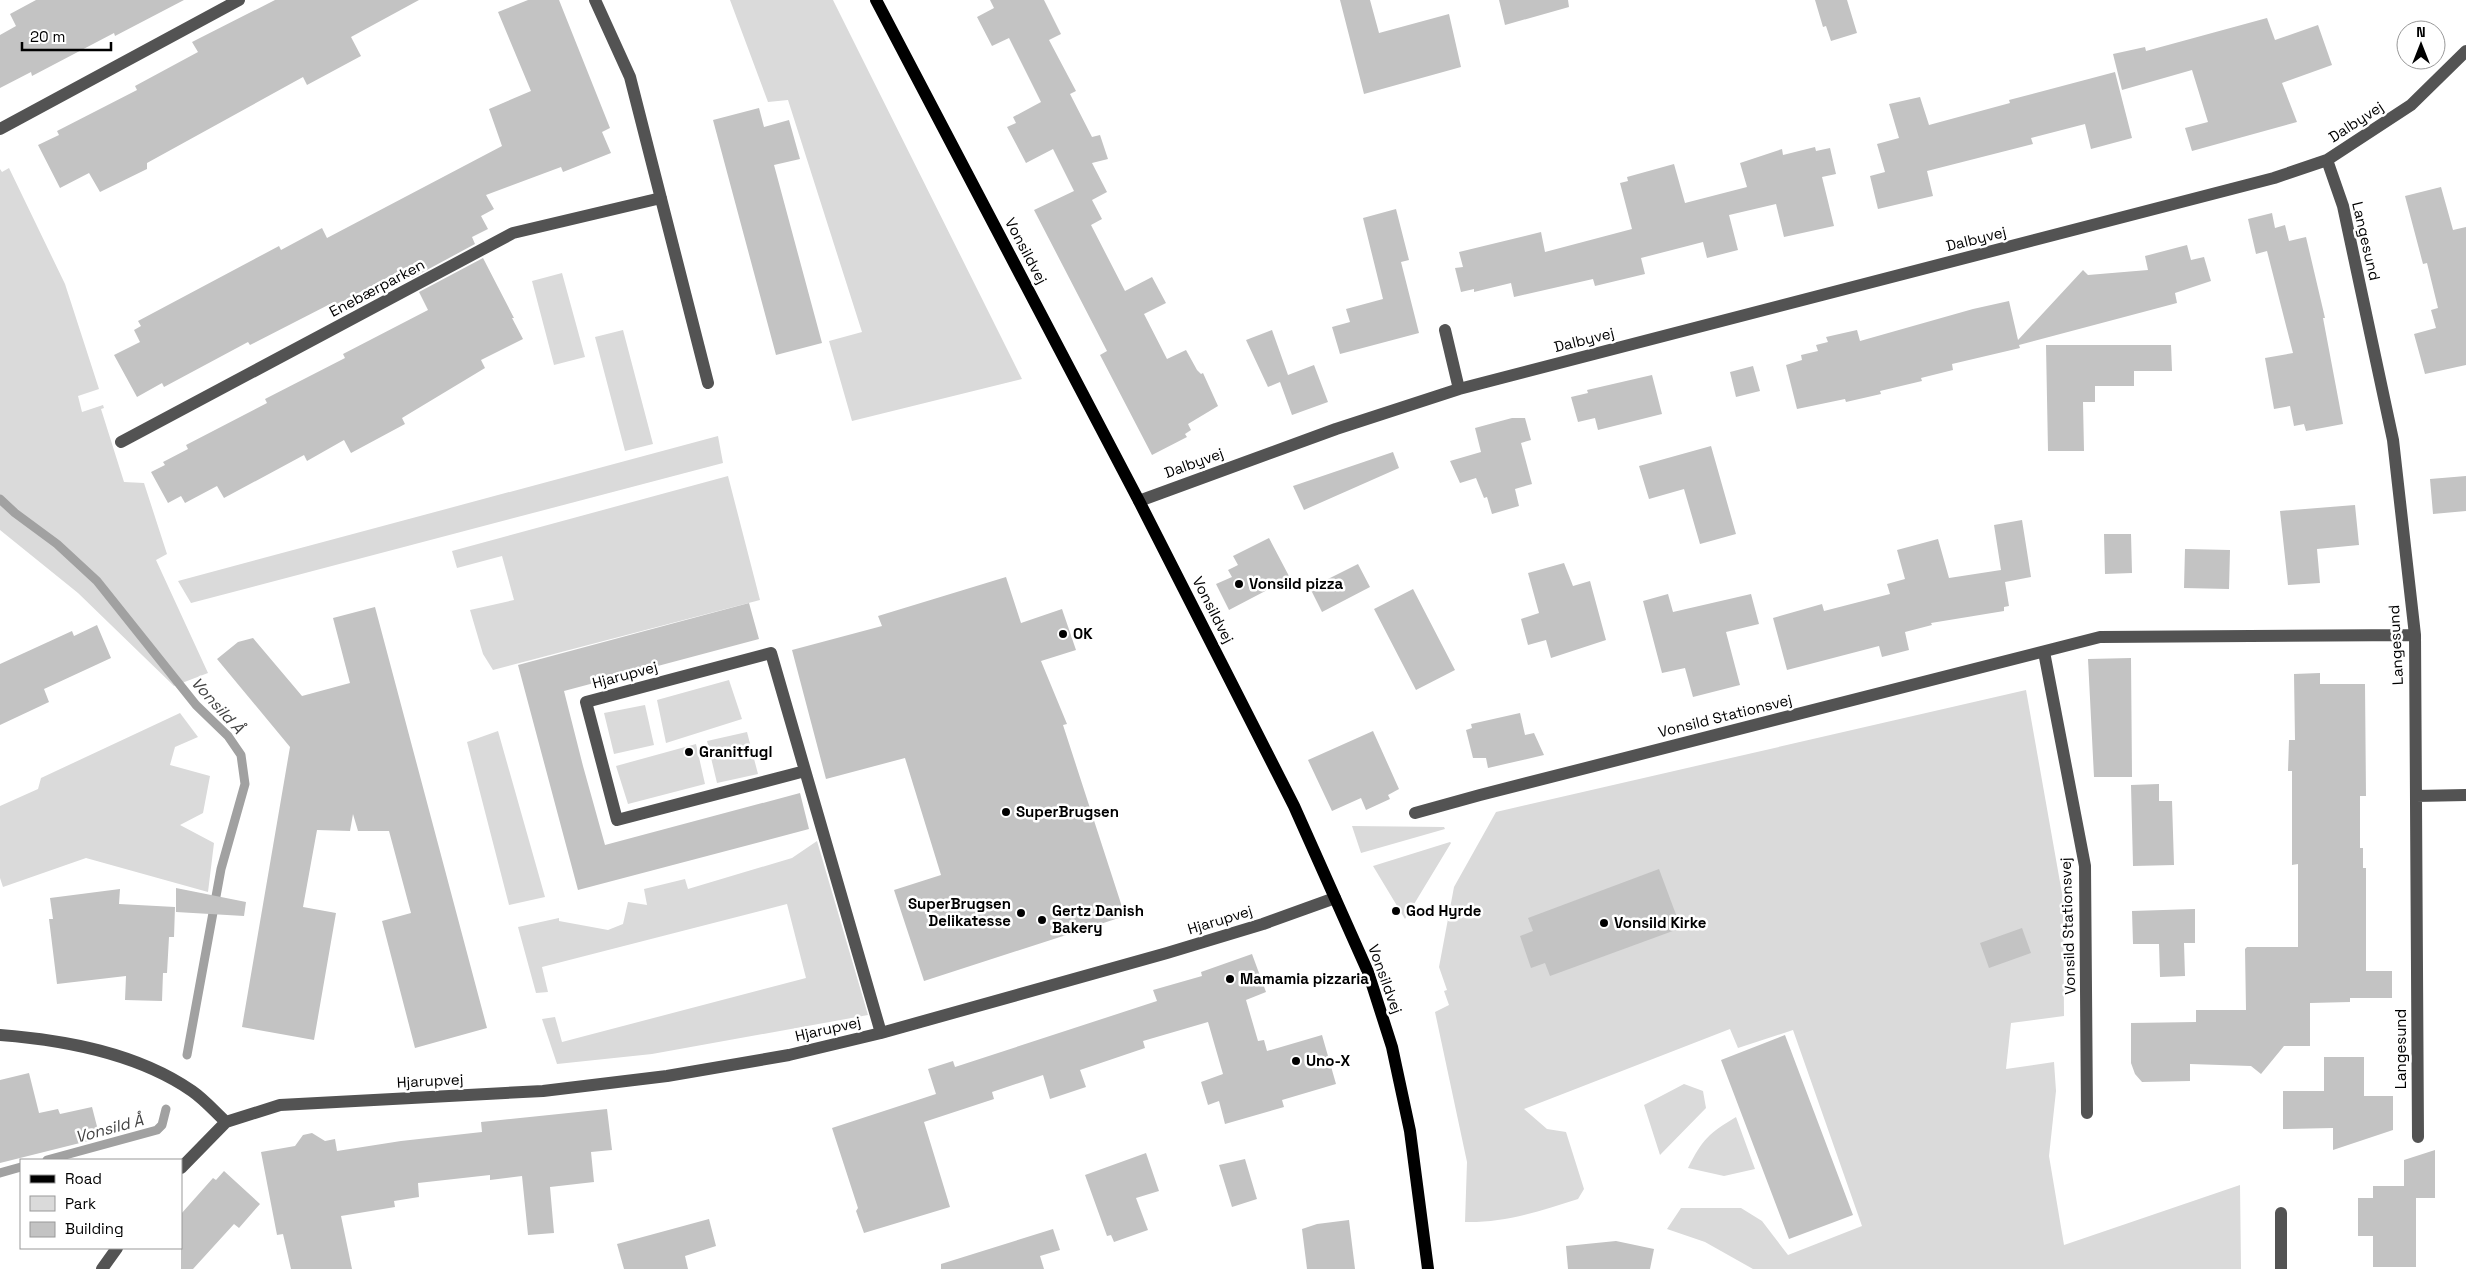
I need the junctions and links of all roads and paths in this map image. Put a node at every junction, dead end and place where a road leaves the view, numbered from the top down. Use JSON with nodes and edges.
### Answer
{"nodes":[{"id":1,"x":239,"y":0,"type":"edge"},
{"id":2,"x":595,"y":0,"type":"edge"},
{"id":3,"x":876,"y":0,"type":"edge"},
{"id":4,"x":2466,"y":51,"type":"edge"},
{"id":5,"x":0,"y":129,"type":"edge"},
{"id":6,"x":2327,"y":160,"type":"junction"},
{"id":7,"x":661,"y":198,"type":"junction"},
{"id":8,"x":1445,"y":330,"type":"dead end"},
{"id":9,"x":708,"y":383,"type":"dead end"},
{"id":10,"x":1459,"y":389,"type":"junction"},
{"id":11,"x":121,"y":442,"type":"dead end"},
{"id":12,"x":1138,"y":501,"type":"junction"},
{"id":13,"x":2415,"y":635,"type":"junction"},
{"id":14,"x":2044,"y":652,"type":"junction"},
{"id":15,"x":805,"y":771,"type":"junction"},
{"id":16,"x":2466,"y":795,"type":"edge"},
{"id":17,"x":2416,"y":796,"type":"junction"},
{"id":18,"x":1415,"y":813,"type":"dead end"},
{"id":19,"x":1336,"y":898,"type":"junction"},
{"id":20,"x":881,"y":1033,"type":"junction"},
{"id":21,"x":0,"y":1035,"type":"edge"},
{"id":22,"x":2087,"y":1113,"type":"dead end"},
{"id":23,"x":226,"y":1122,"type":"junction"},
{"id":24,"x":2418,"y":1137,"type":"dead end"},
{"id":25,"x":182,"y":1167,"type":"edge"},
{"id":26,"x":2281,"y":1213,"type":"dead end"},
{"id":27,"x":116,"y":1249,"type":"edge"},
{"id":28,"x":102,"y":1269,"type":"edge"},
{"id":29,"x":1428,"y":1269,"type":"edge"},
{"id":30,"x":2282,"y":1269,"type":"edge"}],
"edges":[{"from":1,"to":5,"type":"street"},
{"from":2,"to":7,"type":"street"},
{"from":3,"to":12,"type":"main road","name":"Vonsildvej"},
{"from":4,"to":6,"type":"street","name":"Dalbyvej"},
{"from":6,"to":10,"type":"street","name":"Dalbyvej"},
{"from":6,"to":13,"type":"street","name":"Langesund"},
{"from":7,"to":9,"type":"street"},
{"from":7,"to":11,"type":"street","name":"Enebærparken"},
{"from":8,"to":10,"type":"street"},
{"from":10,"to":12,"type":"street","name":"Dalbyvej"},
{"from":12,"to":19,"type":"main road","name":"Vonsildvej"},
{"from":13,"to":14,"type":"street","name":"Vonsild Stationsvej"},
{"from":13,"to":17,"type":"street","name":"Langesund"},
{"from":14,"to":18,"type":"street","name":"Vonsild Stationsvej"},
{"from":14,"to":22,"type":"street","name":"Vonsild Stationsvej"},
{"from":15,"to":15,"type":"street","name":"Hjarupvej"},
{"from":15,"to":20,"type":"street","name":"Hjarupvej"},
{"from":16,"to":17,"type":"street"},
{"from":17,"to":24,"type":"street","name":"Langesund"},
{"from":19,"to":20,"type":"street","name":"Hjarupvej"},
{"from":19,"to":29,"type":"main road","name":"Vonsildvej"},
{"from":20,"to":23,"type":"street","name":"Hjarupvej"},
{"from":21,"to":23,"type":"street"},
{"from":23,"to":25,"type":"street"},
{"from":26,"to":30,"type":"street"},
{"from":27,"to":28,"type":"street"}]}
